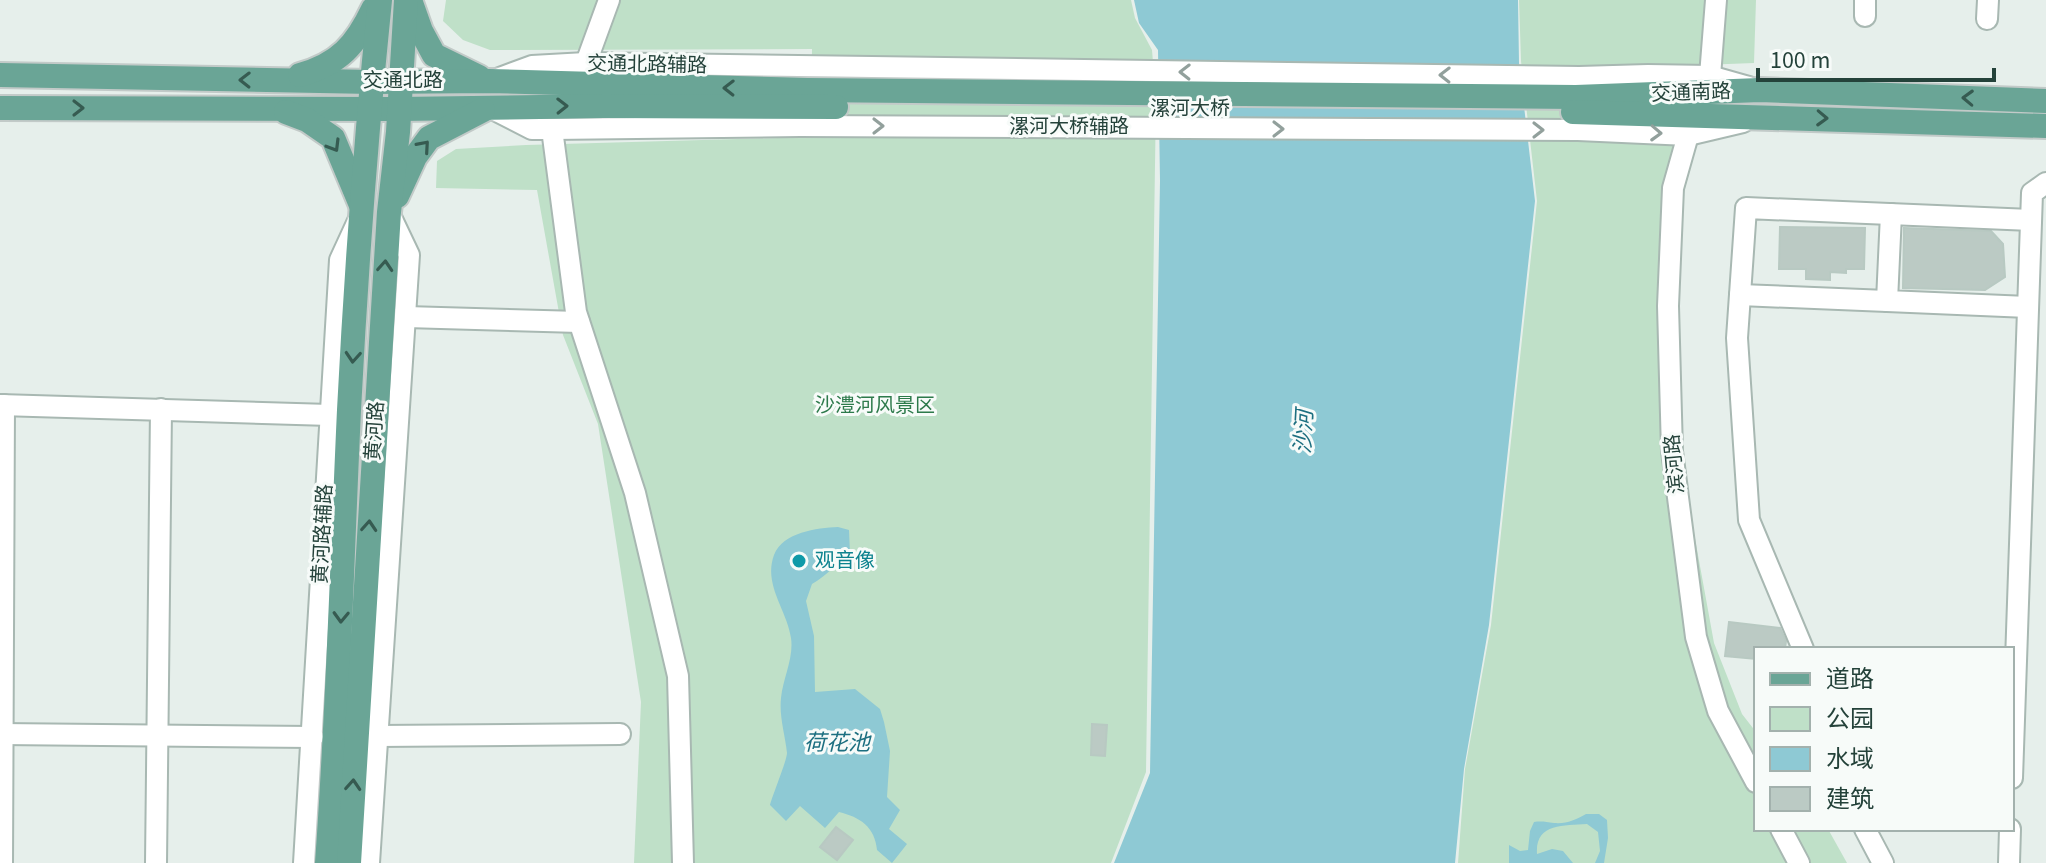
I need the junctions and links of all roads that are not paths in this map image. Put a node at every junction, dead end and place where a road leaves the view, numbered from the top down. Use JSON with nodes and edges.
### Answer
{"nodes":[{"id":1,"x":379,"y":0,"type":"edge"},
{"id":2,"x":408,"y":0,"type":"edge"},
{"id":3,"x":609,"y":0,"type":"edge"},
{"id":4,"x":1716,"y":0,"type":"edge"},
{"id":5,"x":586,"y":63,"type":"junction"},
{"id":6,"x":0,"y":75,"type":"edge"},
{"id":7,"x":1710,"y":76,"type":"junction"},
{"id":8,"x":280,"y":80,"type":"junction"},
{"id":9,"x":489,"y":81,"type":"junction"},
{"id":10,"x":372,"y":82,"type":"junction"},
{"id":11,"x":401,"y":82,"type":"junction"},
{"id":12,"x":1760,"y":90,"type":"junction"},
{"id":13,"x":805,"y":97,"type":"junction"},
{"id":14,"x":2046,"y":101,"type":"edge"},
{"id":15,"x":1577,"y":104,"type":"junction"},
{"id":16,"x":489,"y":107,"type":"junction"},
{"id":17,"x":0,"y":108,"type":"edge"},
{"id":18,"x":276,"y":108,"type":"junction"},
{"id":19,"x":370,"y":109,"type":"junction"},
{"id":20,"x":399,"y":109,"type":"junction"},
{"id":21,"x":1767,"y":116,"type":"junction"},
{"id":22,"x":2046,"y":126,"type":"edge"},
{"id":23,"x":552,"y":129,"type":"junction"},
{"id":24,"x":1688,"y":135,"type":"junction"},
{"id":25,"x":2046,"y":183,"type":"edge"},
{"id":26,"x":363,"y":210,"type":"junction"},
{"id":27,"x":389,"y":212,"type":"junction"},
{"id":28,"x":1891,"y":214,"type":"junction"},
{"id":29,"x":2031,"y":220,"type":"junction"},
{"id":30,"x":1740,"y":295,"type":"junction"},
{"id":31,"x":1887,"y":301,"type":"junction"},
{"id":32,"x":2028,"y":307,"type":"junction"},
{"id":33,"x":406,"y":317,"type":"junction"},
{"id":34,"x":579,"y":322,"type":"junction"},
{"id":35,"x":2,"y":405,"type":"edge"},
{"id":36,"x":161,"y":409,"type":"junction"},
{"id":37,"x":330,"y":415,"type":"junction"},
{"id":38,"x":1802,"y":647,"type":"edge"},
{"id":39,"x":2014,"y":658,"type":"edge"},
{"id":40,"x":1,"y":734,"type":"edge"},
{"id":41,"x":620,"y":734,"type":"dead end"},
{"id":42,"x":157,"y":735,"type":"junction"},
{"id":43,"x":377,"y":736,"type":"junction"},
{"id":44,"x":313,"y":737,"type":"junction"},
{"id":45,"x":1754,"y":778,"type":"edge"},
{"id":46,"x":1782,"y":831,"type":"edge"},
{"id":47,"x":1866,"y":831,"type":"edge"},
{"id":48,"x":2010,"y":831,"type":"edge"},
{"id":49,"x":2,"y":863,"type":"edge"},
{"id":50,"x":156,"y":863,"type":"edge"},
{"id":51,"x":304,"y":863,"type":"edge"},
{"id":52,"x":327,"y":863,"type":"edge"},
{"id":53,"x":349,"y":863,"type":"edge"},
{"id":54,"x":369,"y":863,"type":"edge"},
{"id":55,"x":683,"y":863,"type":"edge"},
{"id":56,"x":1799,"y":863,"type":"edge"},
{"id":57,"x":1883,"y":863,"type":"edge"},
{"id":58,"x":2009,"y":863,"type":"edge"}],
"edges":[{"from":1,"to":8,"type":"main road"},
{"from":1,"to":10,"type":"main road","name":"黄河路"},
{"from":2,"to":9,"type":"main road"},
{"from":2,"to":11,"type":"main road","name":"黄河路"},
{"from":3,"to":5,"type":"street"},
{"from":4,"to":7,"type":"street"},
{"from":5,"to":9,"type":"street","name":"交通北路辅路"},
{"from":5,"to":13,"type":"street","name":"交通北路辅路"},
{"from":8,"to":6,"type":"main road","name":"交通北路","one_way":true},
{"from":7,"to":12,"type":"street"},
{"from":7,"to":15,"type":"street"},
{"from":8,"to":10,"type":"main road","name":"交通北路"},
{"from":9,"to":11,"type":"main road","name":"交通北路"},
{"from":13,"to":9,"type":"main road","name":"交通北路","one_way":true},
{"from":10,"to":11,"type":"main road","name":"交通北路"},
{"from":10,"to":19,"type":"main road","name":"黄河路"},
{"from":11,"to":20,"type":"main road","name":"黄河路"},
{"from":14,"to":12,"type":"main road","name":"交通南路","one_way":true},
{"from":12,"to":15,"type":"main road","name":"交通南路"},
{"from":13,"to":15,"type":"main road","name":"漯河大桥"},
{"from":15,"to":13,"type":"street","one_way":true},
{"from":16,"to":13,"type":"main road","name":"交通北路","one_way":true},
{"from":13,"to":23,"type":"street"},
{"from":15,"to":21,"type":"main road","name":"交通南路"},
{"from":15,"to":24,"type":"street","one_way":true},
{"from":16,"to":20,"type":"main road","name":"交通北路"},
{"from":16,"to":23,"type":"street"},
{"from":27,"to":16,"type":"main road","one_way":true},
{"from":17,"to":18,"type":"main road","name":"交通北路","one_way":true},
{"from":18,"to":19,"type":"main road","name":"交通北路"},
{"from":18,"to":26,"type":"main road","one_way":true},
{"from":19,"to":20,"type":"main road","name":"交通北路"},
{"from":19,"to":26,"type":"main road","name":"黄河路"},
{"from":20,"to":27,"type":"main road","name":"黄河路"},
{"from":21,"to":22,"type":"main road","name":"交通南路","one_way":true},
{"from":21,"to":24,"type":"street"},
{"from":23,"to":34,"type":"street"},
{"from":24,"to":45,"type":"street","name":"滨河路"},
{"from":25,"to":29,"type":"street"},
{"from":26,"to":37,"type":"street","name":"黄河路辅路"},
{"from":26,"to":52,"type":"main road","name":"黄河路","one_way":true},
{"from":27,"to":33,"type":"street"},
{"from":53,"to":27,"type":"main road","name":"黄河路","one_way":true},
{"from":28,"to":29,"type":"street"},
{"from":28,"to":30,"type":"street"},
{"from":28,"to":31,"type":"street"},
{"from":29,"to":32,"type":"street"},
{"from":30,"to":31,"type":"street"},
{"from":30,"to":38,"type":"street"},
{"from":31,"to":32,"type":"street"},
{"from":32,"to":39,"type":"street"},
{"from":33,"to":34,"type":"street"},
{"from":33,"to":43,"type":"street"},
{"from":34,"to":55,"type":"street"},
{"from":35,"to":36,"type":"street"},
{"from":35,"to":40,"type":"street"},
{"from":36,"to":37,"type":"street"},
{"from":36,"to":42,"type":"street"},
{"from":37,"to":44,"type":"street","name":"黄河路辅路"},
{"from":40,"to":42,"type":"street"},
{"from":40,"to":49,"type":"street"},
{"from":41,"to":43,"type":"street"},
{"from":42,"to":44,"type":"street"},
{"from":42,"to":50,"type":"street"},
{"from":43,"to":54,"type":"street"},
{"from":44,"to":51,"type":"street","name":"黄河路辅路"},
{"from":46,"to":56,"type":"street"},
{"from":47,"to":57,"type":"street"},
{"from":48,"to":58,"type":"street"}]}
